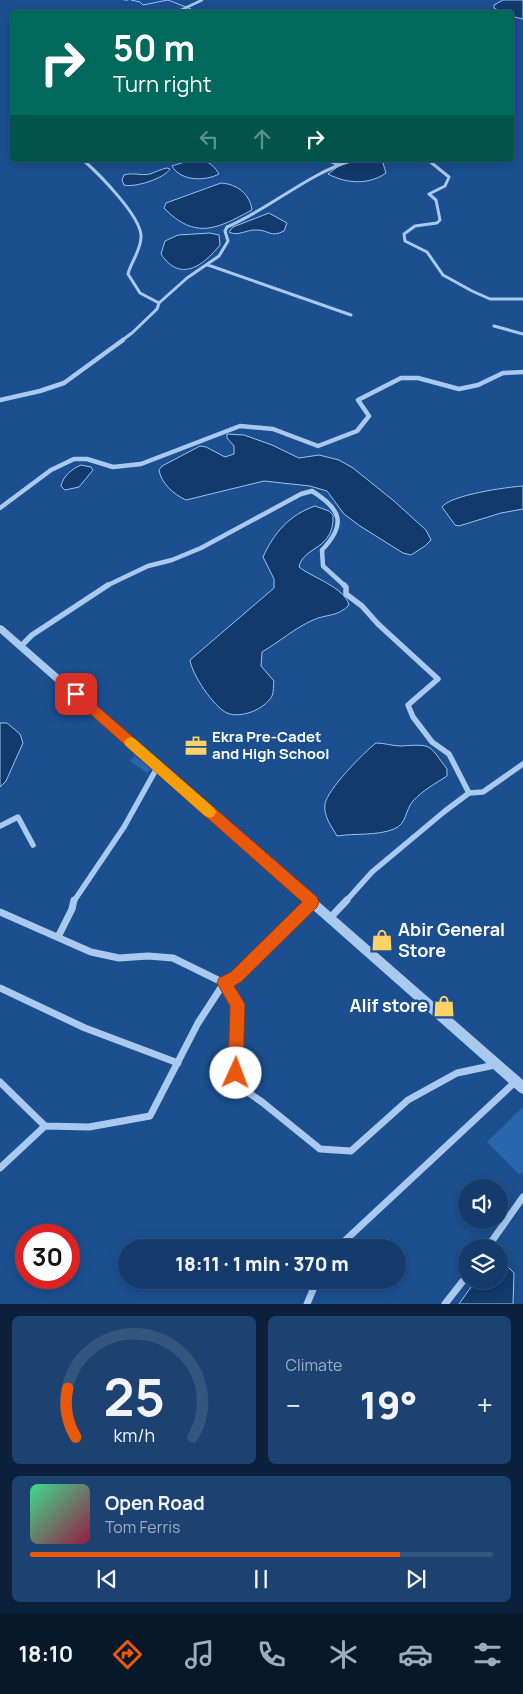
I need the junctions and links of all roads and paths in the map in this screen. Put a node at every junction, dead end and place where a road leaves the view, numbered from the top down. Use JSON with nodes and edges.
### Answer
{"nodes":[{"id":1,"x":202,"y":0,"type":"edge"},
{"id":2,"x":182,"y":10,"type":"edge"},
{"id":3,"x":85,"y":162,"type":"edge"},
{"id":4,"x":332,"y":162,"type":"edge"},
{"id":5,"x":346,"y":162,"type":"edge"},
{"id":6,"x":431,"y":162,"type":"edge"},
{"id":7,"x":338,"y":164,"type":"junction"},
{"id":8,"x":208,"y":264,"type":"junction"},
{"id":9,"x":523,"y":299,"type":"edge"},
{"id":10,"x":160,"y":303,"type":"junction"},
{"id":11,"x":351,"y":315,"type":"dead end"},
{"id":12,"x":494,"y":326,"type":"dead end"},
{"id":13,"x":523,"y":334,"type":"edge"},
{"id":14,"x":523,"y":372,"type":"edge"},
{"id":15,"x":0,"y":400,"type":"edge"},
{"id":16,"x":0,"y":508,"type":"edge"},
{"id":17,"x":0,"y":628,"type":"edge"},
{"id":18,"x":21,"y":646,"type":"junction"},
{"id":19,"x":523,"y":764,"type":"edge"},
{"id":20,"x":158,"y":766,"type":"junction"},
{"id":21,"x":469,"y":793,"type":"junction"},
{"id":22,"x":0,"y":826,"type":"edge"},
{"id":23,"x":33,"y":845,"type":"dead end"},
{"id":24,"x":312,"y":902,"type":"junction"},
{"id":25,"x":0,"y":912,"type":"edge"},
{"id":26,"x":330,"y":918,"type":"junction"},
{"id":27,"x":58,"y":937,"type":"junction"},
{"id":28,"x":224,"y":983,"type":"junction"},
{"id":29,"x":0,"y":988,"type":"edge"},
{"id":30,"x":178,"y":1063,"type":"junction"},
{"id":31,"x":496,"y":1064,"type":"junction"},
{"id":32,"x":0,"y":1082,"type":"edge"},
{"id":33,"x":519,"y":1085,"type":"edge"},
{"id":34,"x":45,"y":1126,"type":"junction"},
{"id":35,"x":0,"y":1168,"type":"edge"},
{"id":36,"x":523,"y":1197,"type":"edge"},
{"id":37,"x":347,"y":1239,"type":"edge"},
{"id":38,"x":493,"y":1239,"type":"edge"},
{"id":39,"x":458,"y":1287,"type":"edge"},
{"id":40,"x":313,"y":1289,"type":"edge"},
{"id":41,"x":307,"y":1304,"type":"edge"},
{"id":42,"x":444,"y":1304,"type":"edge"}],
"edges":[{"from":1,"to":2,"type":"street"},
{"from":3,"to":10,"type":"street"},
{"from":4,"to":7,"type":"street"},
{"from":5,"to":7,"type":"street"},
{"from":6,"to":9,"type":"street"},
{"from":7,"to":8,"type":"street"},
{"from":8,"to":10,"type":"street"},
{"from":8,"to":11,"type":"street"},
{"from":10,"to":15,"type":"street"},
{"from":12,"to":13,"type":"street"},
{"from":14,"to":16,"type":"street"},
{"from":17,"to":18,"type":"street"},
{"from":18,"to":20,"type":"street"},
{"from":18,"to":21,"type":"street"},
{"from":19,"to":21,"type":"street"},
{"from":20,"to":24,"type":"street"},
{"from":20,"to":27,"type":"street"},
{"from":21,"to":26,"type":"street"},
{"from":22,"to":23,"type":"street"},
{"from":24,"to":26,"type":"street"},
{"from":24,"to":28,"type":"street"},
{"from":25,"to":27,"type":"street"},
{"from":26,"to":31,"type":"street"},
{"from":27,"to":28,"type":"street"},
{"from":28,"to":30,"type":"street"},
{"from":28,"to":31,"type":"street"},
{"from":29,"to":30,"type":"street"},
{"from":30,"to":34,"type":"street"},
{"from":31,"to":33,"type":"street"},
{"from":32,"to":34,"type":"street"},
{"from":33,"to":37,"type":"street"},
{"from":34,"to":35,"type":"street"},
{"from":36,"to":38,"type":"street"},
{"from":39,"to":42,"type":"street"},
{"from":40,"to":41,"type":"street"}]}
